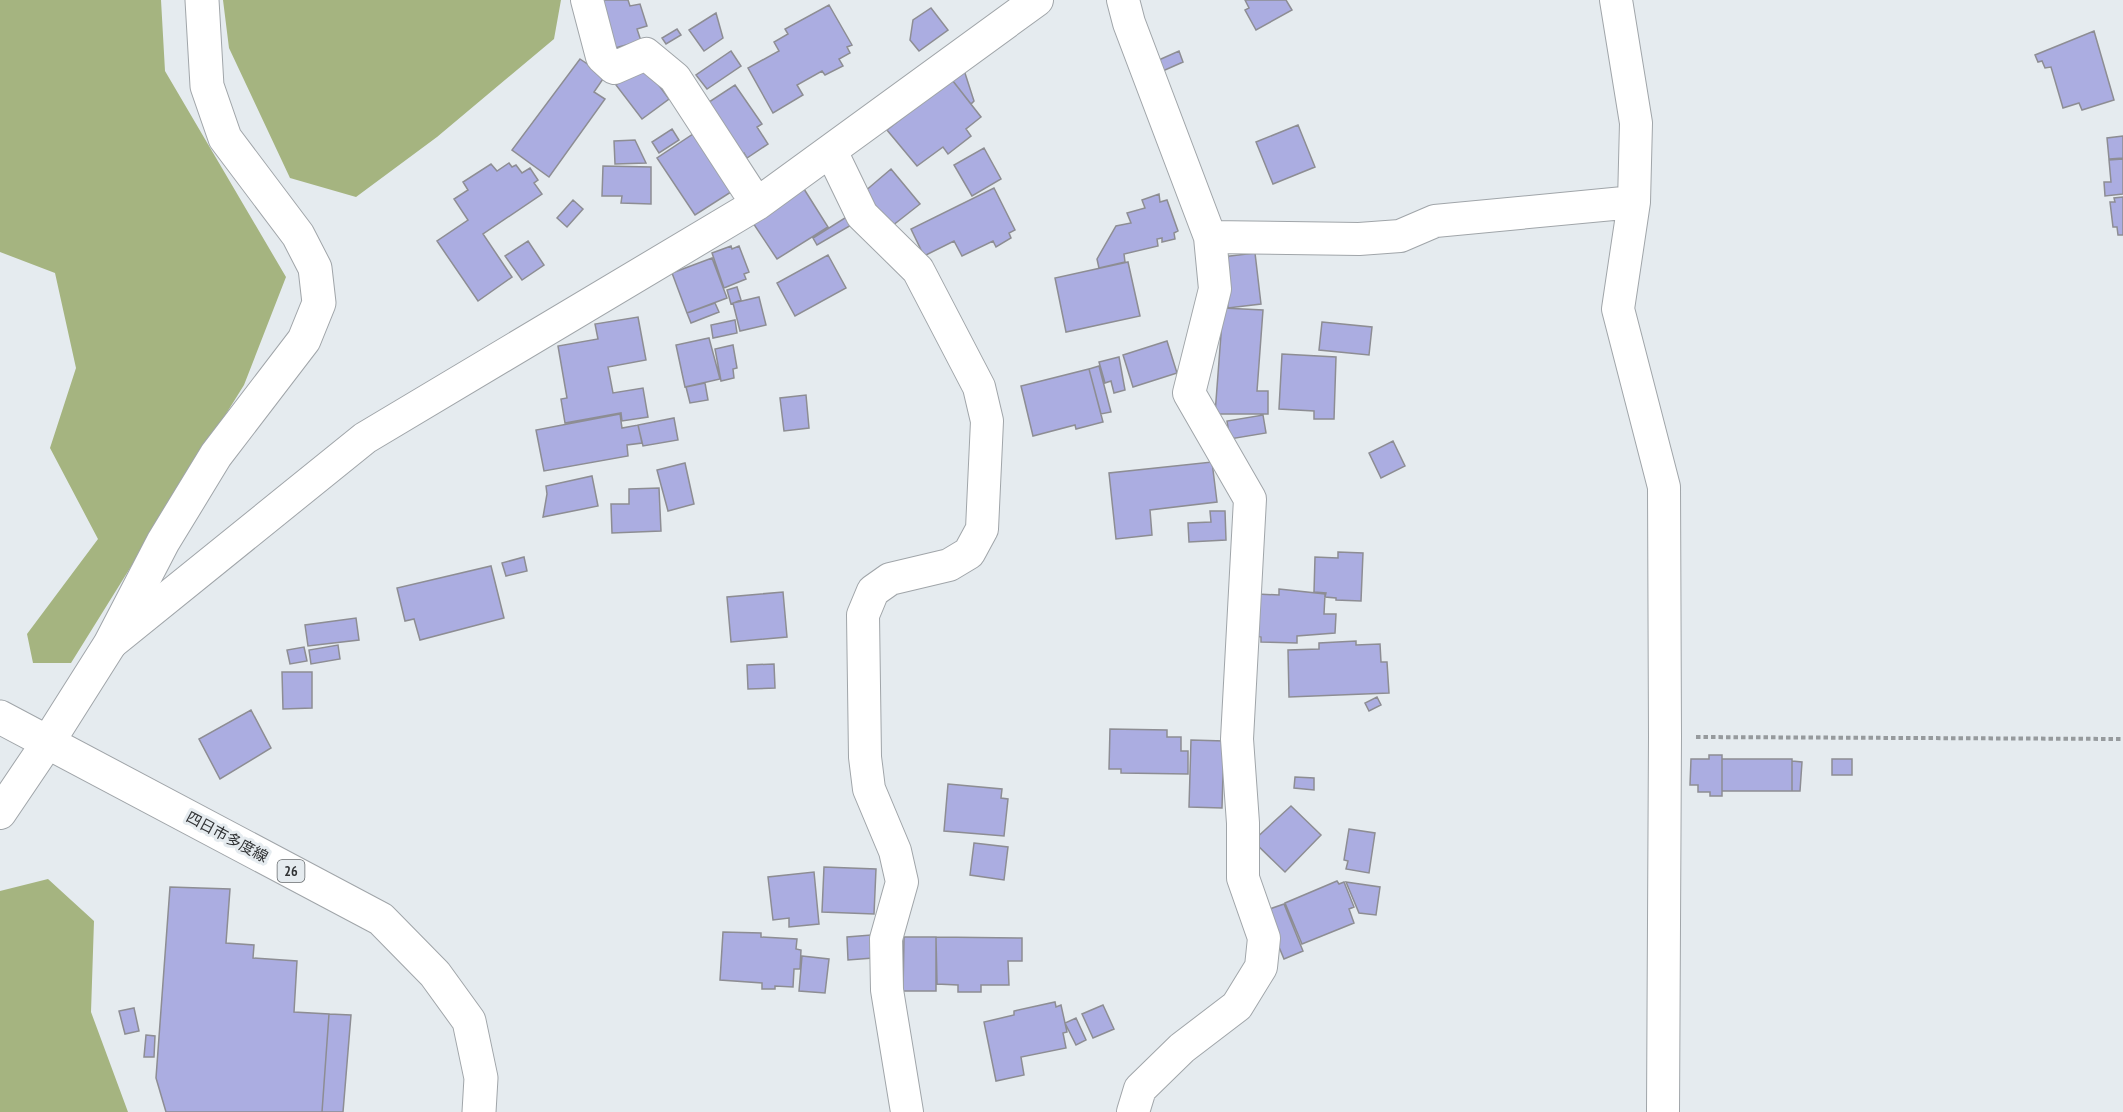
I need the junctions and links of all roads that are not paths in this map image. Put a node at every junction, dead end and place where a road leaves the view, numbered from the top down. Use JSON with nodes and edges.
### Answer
{"nodes":[{"id":1,"x":202,"y":0,"type":"edge"},
{"id":2,"x":587,"y":0,"type":"edge"},
{"id":3,"x":1037,"y":0,"type":"edge"},
{"id":4,"x":1123,"y":0,"type":"edge"},
{"id":5,"x":1616,"y":0,"type":"edge"},
{"id":6,"x":831,"y":151,"type":"junction"},
{"id":7,"x":1634,"y":202,"type":"junction"},
{"id":8,"x":757,"y":204,"type":"junction"},
{"id":9,"x":1210,"y":237,"type":"junction"},
{"id":10,"x":110,"y":645,"type":"junction"},
{"id":11,"x":0,"y":717,"type":"edge"},
{"id":12,"x":48,"y":742,"type":"junction"},
{"id":13,"x":0,"y":813,"type":"edge"},
{"id":14,"x":479,"y":1112,"type":"edge"},
{"id":15,"x":907,"y":1112,"type":"edge"},
{"id":16,"x":1133,"y":1112,"type":"edge"},
{"id":17,"x":1662,"y":1112,"type":"edge"}],
"edges":[{"from":1,"to":10,"type":"street"},
{"from":2,"to":8,"type":"street"},
{"from":3,"to":6,"type":"street"},
{"from":4,"to":9,"type":"street"},
{"from":5,"to":7,"type":"street"},
{"from":6,"to":8,"type":"street"},
{"from":6,"to":15,"type":"street"},
{"from":7,"to":9,"type":"street"},
{"from":7,"to":17,"type":"street"},
{"from":8,"to":10,"type":"street"},
{"from":9,"to":16,"type":"street"},
{"from":10,"to":12,"type":"street"},
{"from":11,"to":12,"type":"street","name":"四日市多度線","number":"26"},
{"from":12,"to":13,"type":"street"},
{"from":12,"to":14,"type":"street","name":"四日市多度線","number":"26"}]}
